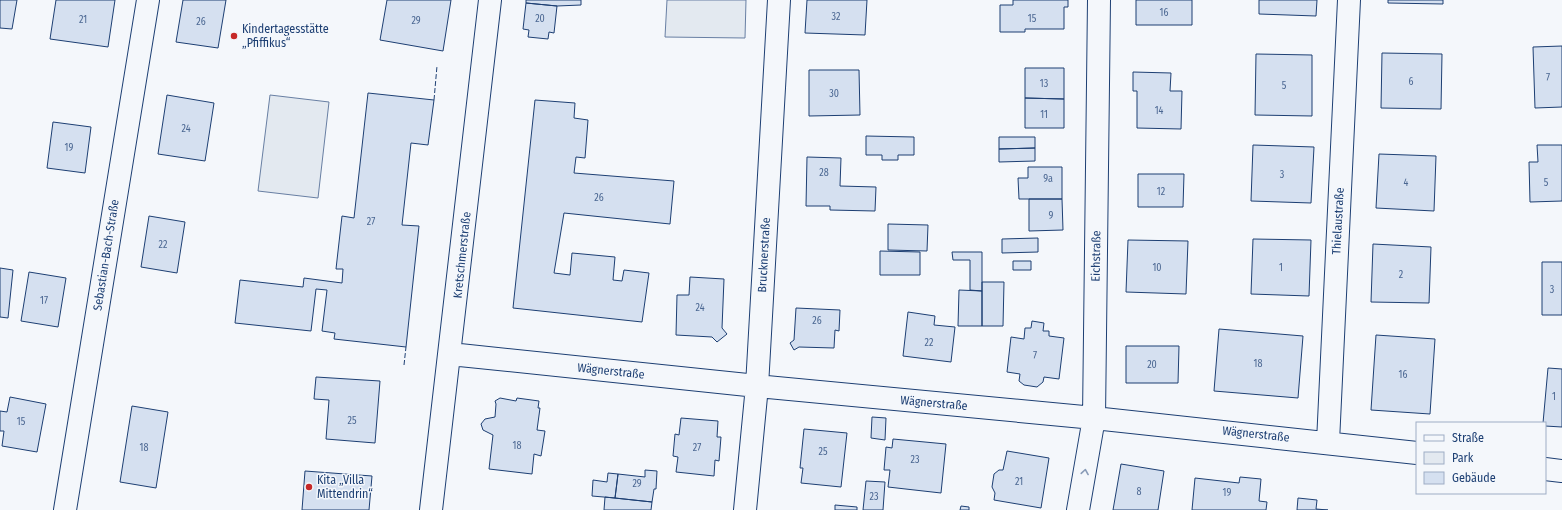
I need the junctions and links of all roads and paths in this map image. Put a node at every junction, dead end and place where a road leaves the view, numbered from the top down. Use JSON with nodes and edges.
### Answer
{"nodes":[{"id":1,"x":148,"y":0,"type":"edge"},
{"id":2,"x":490,"y":0,"type":"edge"},
{"id":3,"x":779,"y":0,"type":"edge"},
{"id":4,"x":1099,"y":0,"type":"edge"},
{"id":5,"x":1349,"y":0,"type":"edge"},
{"id":6,"x":450,"y":354,"type":"junction"},
{"id":7,"x":757,"y":386,"type":"junction"},
{"id":8,"x":1094,"y":418,"type":"junction"},
{"id":9,"x":1328,"y":442,"type":"junction"},
{"id":10,"x":1416,"y":453,"type":"edge"},
{"id":11,"x":1546,"y":469,"type":"edge"},
{"id":12,"x":1562,"y":471,"type":"edge"},
{"id":13,"x":65,"y":510,"type":"edge"},
{"id":14,"x":431,"y":510,"type":"edge"},
{"id":15,"x":745,"y":510,"type":"edge"},
{"id":16,"x":1078,"y":510,"type":"edge"}],
"edges":[{"from":1,"to":13,"type":"street","name":"Sebastian-Bach-Straße"},
{"from":2,"to":6,"type":"street","name":"Kretschmerstraße"},
{"from":3,"to":7,"type":"street","name":"Brucknerstraße"},
{"from":4,"to":8,"type":"street","name":"Eichstraße"},
{"from":5,"to":9,"type":"street","name":"Thielaustraße"},
{"from":6,"to":7,"type":"street","name":"Wägnerstraße"},
{"from":6,"to":14,"type":"street","name":"Kretschmerstraße"},
{"from":7,"to":8,"type":"street","name":"Wägnerstraße"},
{"from":7,"to":15,"type":"street","name":"Brucknerstraße"},
{"from":8,"to":9,"type":"street","name":"Wägnerstraße"},
{"from":16,"to":8,"type":"street","name":"Eichstraße","one_way":true},
{"from":9,"to":10,"type":"street","name":"Wägnerstraße"},
{"from":11,"to":12,"type":"street"}]}
